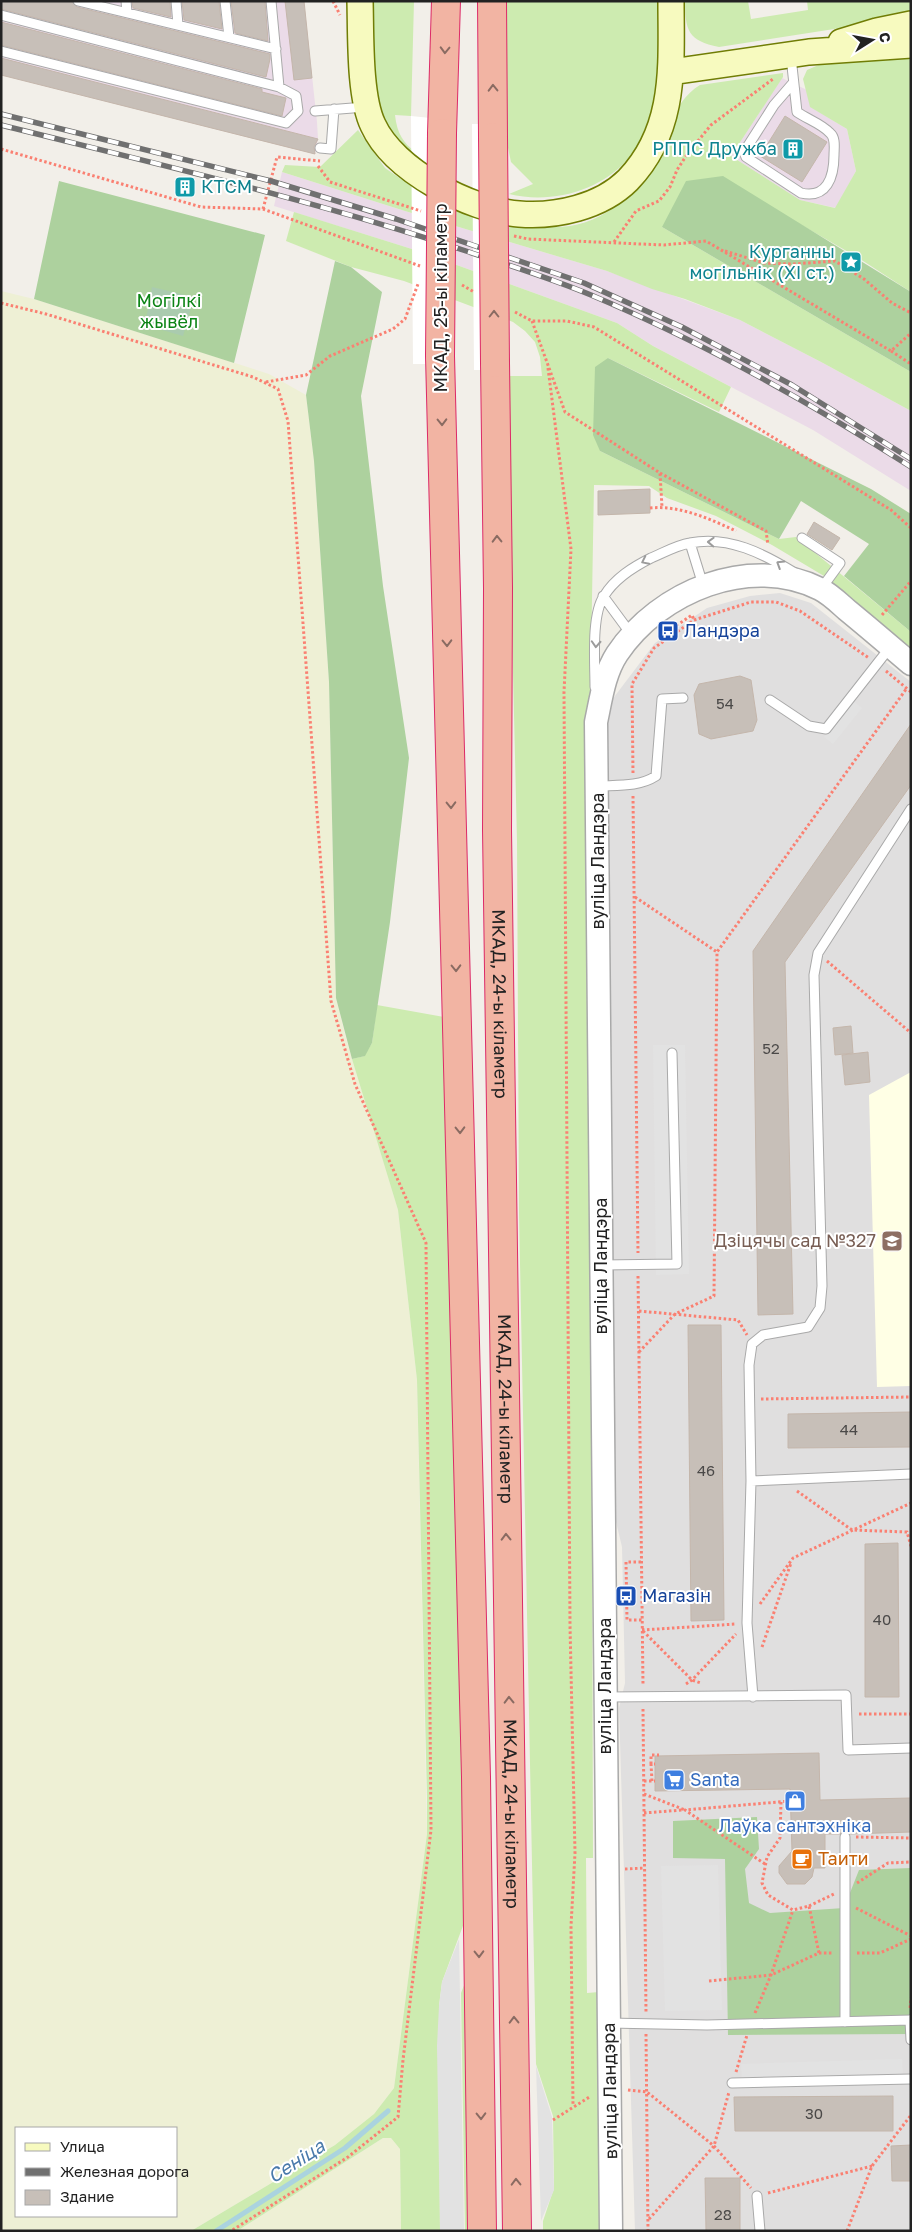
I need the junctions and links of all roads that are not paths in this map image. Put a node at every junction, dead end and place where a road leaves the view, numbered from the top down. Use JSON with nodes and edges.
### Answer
{"nodes":[{"id":1,"x":78,"y":1,"type":"edge"},
{"id":2,"x":126,"y":1,"type":"edge"},
{"id":3,"x":176,"y":1,"type":"edge"},
{"id":4,"x":225,"y":1,"type":"edge"},
{"id":5,"x":271,"y":1,"type":"edge"},
{"id":6,"x":360,"y":1,"type":"edge"},
{"id":7,"x":446,"y":1,"type":"edge"},
{"id":8,"x":492,"y":1,"type":"edge"},
{"id":9,"x":672,"y":1,"type":"edge"},
{"id":10,"x":127,"y":12,"type":"junction"},
{"id":11,"x":1,"y":16,"type":"edge"},
{"id":12,"x":178,"y":24,"type":"junction"},
{"id":13,"x":911,"y":24,"type":"edge"},
{"id":14,"x":229,"y":37,"type":"junction"},
{"id":15,"x":911,"y":45,"type":"edge"},
{"id":16,"x":276,"y":49,"type":"junction"},
{"id":17,"x":1,"y":51,"type":"edge"},
{"id":18,"x":797,"y":66,"type":"junction"},
{"id":19,"x":670,"y":72,"type":"junction"},
{"id":20,"x":279,"y":87,"type":"junction"},
{"id":21,"x":368,"y":107,"type":"junction"},
{"id":22,"x":334,"y":109,"type":"junction"},
{"id":23,"x":315,"y":111,"type":"dead end"},
{"id":24,"x":322,"y":148,"type":"road end"},
{"id":25,"x":802,"y":538,"type":"dead end"},
{"id":26,"x":690,"y":543,"type":"junction"},
{"id":27,"x":703,"y":586,"type":"junction"},
{"id":28,"x":821,"y":589,"type":"junction"},
{"id":29,"x":446,"y":594,"type":"joint"},
{"id":30,"x":603,"y":596,"type":"junction"},
{"id":31,"x":632,"y":635,"type":"junction"},
{"id":32,"x":891,"y":646,"type":"junction"},
{"id":33,"x":911,"y":664,"type":"edge"},
{"id":34,"x":683,"y":698,"type":"dead end"},
{"id":35,"x":770,"y":700,"type":"dead end"},
{"id":36,"x":596,"y":722,"type":"junction"},
{"id":37,"x":597,"y":786,"type":"junction"},
{"id":38,"x":911,"y":810,"type":"edge"},
{"id":39,"x":672,"y":1053,"type":"dead end"},
{"id":40,"x":601,"y":1265,"type":"junction"},
{"id":41,"x":911,"y":1474,"type":"edge"},
{"id":42,"x":751,"y":1481,"type":"junction"},
{"id":43,"x":605,"y":1697,"type":"junction"},
{"id":44,"x":754,"y":1697,"type":"junction"},
{"id":45,"x":911,"y":1748,"type":"edge"},
{"id":46,"x":845,"y":1837,"type":"road end"},
{"id":47,"x":910,"y":2020,"type":"edge"},
{"id":48,"x":845,"y":2022,"type":"junction"},
{"id":49,"x":609,"y":2023,"type":"junction"},
{"id":50,"x":911,"y":2040,"type":"edge"},
{"id":51,"x":911,"y":2079,"type":"edge"},
{"id":52,"x":732,"y":2083,"type":"road end"},
{"id":53,"x":757,"y":2196,"type":"road end"},
{"id":54,"x":482,"y":2231,"type":"edge"},
{"id":55,"x":517,"y":2231,"type":"edge"},
{"id":56,"x":611,"y":2231,"type":"edge"},
{"id":57,"x":760,"y":2231,"type":"edge"}],
"edges":[{"from":1,"to":10,"type":"lane"},
{"from":2,"to":10,"type":"lane"},
{"from":3,"to":12,"type":"lane"},
{"from":4,"to":14,"type":"lane"},
{"from":5,"to":16,"type":"lane"},
{"from":6,"to":21,"type":"main road"},
{"from":7,"to":29,"type":"highway","name":"МКАД, 25-ы кіламетр","one_way":true,"bridge":true},
{"from":55,"to":8,"type":"highway","name":"МКАД, 24-ы кіламетр","one_way":true,"bridge":true},
{"from":9,"to":19,"type":"main road"},
{"from":10,"to":12,"type":"lane"},
{"from":11,"to":20,"type":"lane"},
{"from":12,"to":14,"type":"lane"},
{"from":13,"to":18,"type":"main road"},
{"from":14,"to":16,"type":"lane"},
{"from":15,"to":18,"type":"main road"},
{"from":16,"to":20,"type":"lane"},
{"from":17,"to":20,"type":"lane"},
{"from":18,"to":18,"type":"lane"},
{"from":18,"to":19,"type":"main road"},
{"from":19,"to":21,"type":"main road"},
{"from":21,"to":22,"type":"lane"},
{"from":22,"to":23,"type":"lane"},
{"from":22,"to":24,"type":"lane"},
{"from":25,"to":28,"type":"lane"},
{"from":26,"to":27,"type":"lane"},
{"from":28,"to":26,"type":"lane","one_way":true},
{"from":26,"to":30,"type":"lane","one_way":true},
{"from":27,"to":28,"type":"street","name":"вуліца Ландэра"},
{"from":27,"to":31,"type":"street","name":"вуліца Ландэра"},
{"from":28,"to":32,"type":"street","name":"вуліца Ландэра"},
{"from":29,"to":54,"type":"highway","name":"МКАД, 24-ы кіламетр","one_way":true},
{"from":30,"to":31,"type":"lane"},
{"from":30,"to":36,"type":"lane","one_way":true},
{"from":31,"to":36,"type":"street","name":"вуліца Ландэра"},
{"from":32,"to":33,"type":"street","name":"вуліца Ландэра"},
{"from":32,"to":35,"type":"lane"},
{"from":34,"to":37,"type":"lane"},
{"from":36,"to":37,"type":"street","name":"вуліца Ландэра"},
{"from":37,"to":40,"type":"street","name":"вуліца Ландэра"},
{"from":38,"to":42,"type":"lane"},
{"from":39,"to":40,"type":"lane"},
{"from":40,"to":43,"type":"street","name":"вуліца Ландэра"},
{"from":41,"to":42,"type":"lane"},
{"from":42,"to":44,"type":"lane"},
{"from":43,"to":44,"type":"lane"},
{"from":43,"to":49,"type":"street","name":"вуліца Ландэра"},
{"from":44,"to":45,"type":"lane"},
{"from":46,"to":48,"type":"lane"},
{"from":47,"to":48,"type":"lane"},
{"from":47,"to":50,"type":"lane"},
{"from":48,"to":49,"type":"lane"},
{"from":49,"to":56,"type":"street","name":"вуліца Ландэра"},
{"from":51,"to":52,"type":"lane"},
{"from":53,"to":57,"type":"lane"}]}
